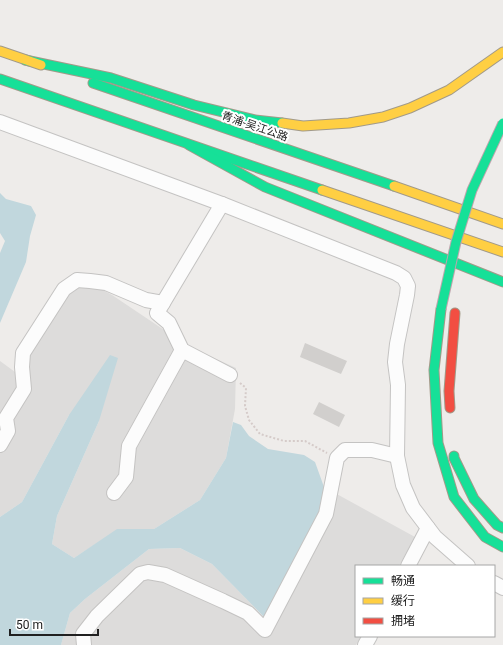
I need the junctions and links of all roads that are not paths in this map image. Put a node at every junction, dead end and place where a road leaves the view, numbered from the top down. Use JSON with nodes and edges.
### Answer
{"nodes":[{"id":1,"x":0,"y":51,"type":"edge"},
{"id":2,"x":503,"y":52,"type":"edge"},
{"id":3,"x":25,"y":60,"type":"junction"},
{"id":4,"x":0,"y":80,"type":"edge"},
{"id":5,"x":0,"y":122,"type":"edge"},
{"id":6,"x":503,"y":123,"type":"edge"},
{"id":7,"x":189,"y":145,"type":"junction"},
{"id":8,"x":222,"y":204,"type":"junction"},
{"id":9,"x":479,"y":208,"type":"dead end"},
{"id":10,"x":503,"y":224,"type":"edge"},
{"id":11,"x":468,"y":246,"type":"dead end"},
{"id":12,"x":503,"y":252,"type":"edge"},
{"id":13,"x":465,"y":261,"type":"dead end"},
{"id":14,"x":462,"y":276,"type":"dead end"},
{"id":15,"x":503,"y":282,"type":"edge"},
{"id":16,"x":163,"y":303,"type":"junction"},
{"id":17,"x":456,"y":309,"type":"dead end"},
{"id":18,"x":182,"y":350,"type":"junction"},
{"id":19,"x":230,"y":375,"type":"road end"},
{"id":20,"x":451,"y":413,"type":"dead end"},
{"id":21,"x":453,"y":443,"type":"dead end"},
{"id":22,"x":0,"y":445,"type":"edge"},
{"id":23,"x":397,"y":456,"type":"junction"},
{"id":24,"x":114,"y":493,"type":"dead end"},
{"id":25,"x":428,"y":528,"type":"junction"},
{"id":26,"x":503,"y":528,"type":"edge"},
{"id":27,"x":503,"y":547,"type":"edge"},
{"id":28,"x":409,"y":565,"type":"edge"},
{"id":29,"x":467,"y":565,"type":"edge"},
{"id":30,"x":84,"y":645,"type":"edge"}],
"edges":[{"from":1,"to":3,"type":"main road","name":"青浦-吴江公路"},
{"from":2,"to":3,"type":"main road"},
{"from":3,"to":10,"type":"main road","name":"青浦-吴江公路"},
{"from":4,"to":7,"type":"main road"},
{"from":5,"to":8,"type":"street"},
{"from":6,"to":27,"type":"main road","bridge":true},
{"from":7,"to":12,"type":"main road"},
{"from":7,"to":15,"type":"main road"},
{"from":8,"to":16,"type":"street"},
{"from":8,"to":23,"type":"street"},
{"from":9,"to":11,"type":"main road"},
{"from":13,"to":14,"type":"main road"},
{"from":16,"to":18,"type":"street"},
{"from":16,"to":22,"type":"street"},
{"from":17,"to":20,"type":"main road"},
{"from":18,"to":19,"type":"street"},
{"from":18,"to":24,"type":"street"},
{"from":21,"to":26,"type":"main road"},
{"from":23,"to":25,"type":"street"},
{"from":23,"to":30,"type":"street"},
{"from":25,"to":28,"type":"street"},
{"from":25,"to":29,"type":"street"}]}
